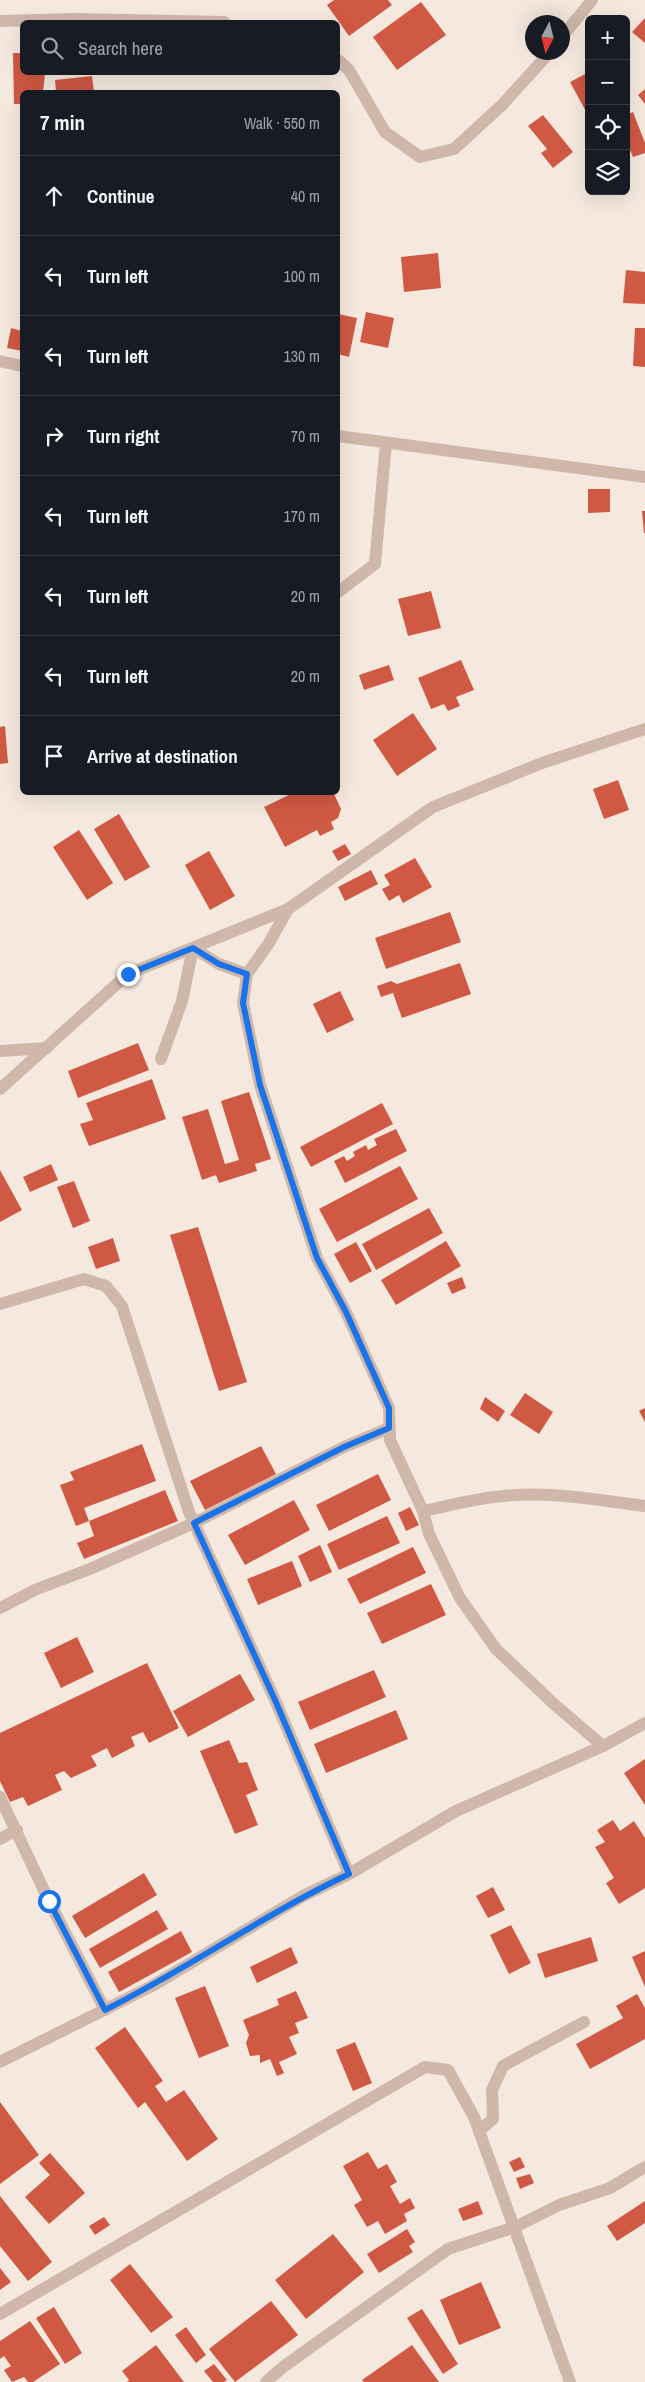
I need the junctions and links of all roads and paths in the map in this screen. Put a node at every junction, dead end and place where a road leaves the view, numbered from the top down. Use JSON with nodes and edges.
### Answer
{"nodes":[{"id":1,"x":592,"y":0,"type":"edge"},
{"id":2,"x":20,"y":20,"type":"edge"},
{"id":3,"x":37,"y":20,"type":"edge"},
{"id":4,"x":124,"y":20,"type":"edge"},
{"id":5,"x":0,"y":21,"type":"edge"},
{"id":6,"x":570,"y":27,"type":"edge"},
{"id":7,"x":543,"y":60,"type":"edge"},
{"id":8,"x":340,"y":62,"type":"edge"},
{"id":9,"x":0,"y":361,"type":"edge"},
{"id":10,"x":20,"y":366,"type":"edge"},
{"id":11,"x":340,"y":436,"type":"edge"},
{"id":12,"x":386,"y":443,"type":"junction"},
{"id":13,"x":645,"y":477,"type":"edge"},
{"id":14,"x":340,"y":590,"type":"edge"},
{"id":15,"x":645,"y":729,"type":"edge"},
{"id":16,"x":288,"y":909,"type":"junction"},
{"id":17,"x":193,"y":948,"type":"junction"},
{"id":18,"x":247,"y":974,"type":"junction"},
{"id":19,"x":47,"y":1048,"type":"junction"},
{"id":20,"x":0,"y":1051,"type":"edge"},
{"id":21,"x":161,"y":1059,"type":"dead end"},
{"id":22,"x":0,"y":1089,"type":"edge"},
{"id":23,"x":0,"y":1304,"type":"edge"},
{"id":24,"x":389,"y":1428,"type":"junction"},
{"id":25,"x":645,"y":1506,"type":"edge"},
{"id":26,"x":423,"y":1511,"type":"junction"},
{"id":27,"x":194,"y":1523,"type":"junction"},
{"id":28,"x":0,"y":1608,"type":"edge"},
{"id":29,"x":645,"y":1723,"type":"edge"},
{"id":30,"x":604,"y":1746,"type":"junction"},
{"id":31,"x":0,"y":1797,"type":"edge"},
{"id":32,"x":16,"y":1830,"type":"junction"},
{"id":33,"x":0,"y":1839,"type":"edge"},
{"id":34,"x":349,"y":1874,"type":"junction"},
{"id":35,"x":105,"y":2010,"type":"junction"},
{"id":36,"x":584,"y":2022,"type":"dead end"},
{"id":37,"x":0,"y":2062,"type":"edge"},
{"id":38,"x":479,"y":2131,"type":"junction"},
{"id":39,"x":645,"y":2167,"type":"edge"},
{"id":40,"x":515,"y":2227,"type":"junction"},
{"id":41,"x":0,"y":2314,"type":"edge"},
{"id":42,"x":266,"y":2382,"type":"edge"},
{"id":43,"x":570,"y":2382,"type":"edge"}],
"edges":[{"from":1,"to":6,"type":"street"},
{"from":2,"to":5,"type":"street"},
{"from":3,"to":4,"type":"street"},
{"from":7,"to":8,"type":"street"},
{"from":9,"to":10,"type":"street"},
{"from":11,"to":12,"type":"street"},
{"from":12,"to":13,"type":"street"},
{"from":12,"to":14,"type":"street"},
{"from":15,"to":16,"type":"street"},
{"from":16,"to":17,"type":"street"},
{"from":16,"to":18,"type":"street"},
{"from":17,"to":18,"type":"street"},
{"from":17,"to":19,"type":"street"},
{"from":17,"to":21,"type":"street"},
{"from":18,"to":24,"type":"street"},
{"from":19,"to":20,"type":"street"},
{"from":19,"to":22,"type":"street"},
{"from":23,"to":27,"type":"street"},
{"from":24,"to":26,"type":"street"},
{"from":24,"to":27,"type":"street"},
{"from":25,"to":26,"type":"street"},
{"from":26,"to":30,"type":"street"},
{"from":27,"to":28,"type":"street"},
{"from":27,"to":34,"type":"street"},
{"from":29,"to":30,"type":"street"},
{"from":30,"to":34,"type":"street"},
{"from":31,"to":32,"type":"street"},
{"from":32,"to":33,"type":"street"},
{"from":32,"to":35,"type":"street"},
{"from":34,"to":35,"type":"street"},
{"from":35,"to":37,"type":"street"},
{"from":36,"to":38,"type":"street"},
{"from":38,"to":40,"type":"street"},
{"from":38,"to":41,"type":"street"},
{"from":39,"to":40,"type":"street"},
{"from":40,"to":42,"type":"street"},
{"from":40,"to":43,"type":"street"}]}
